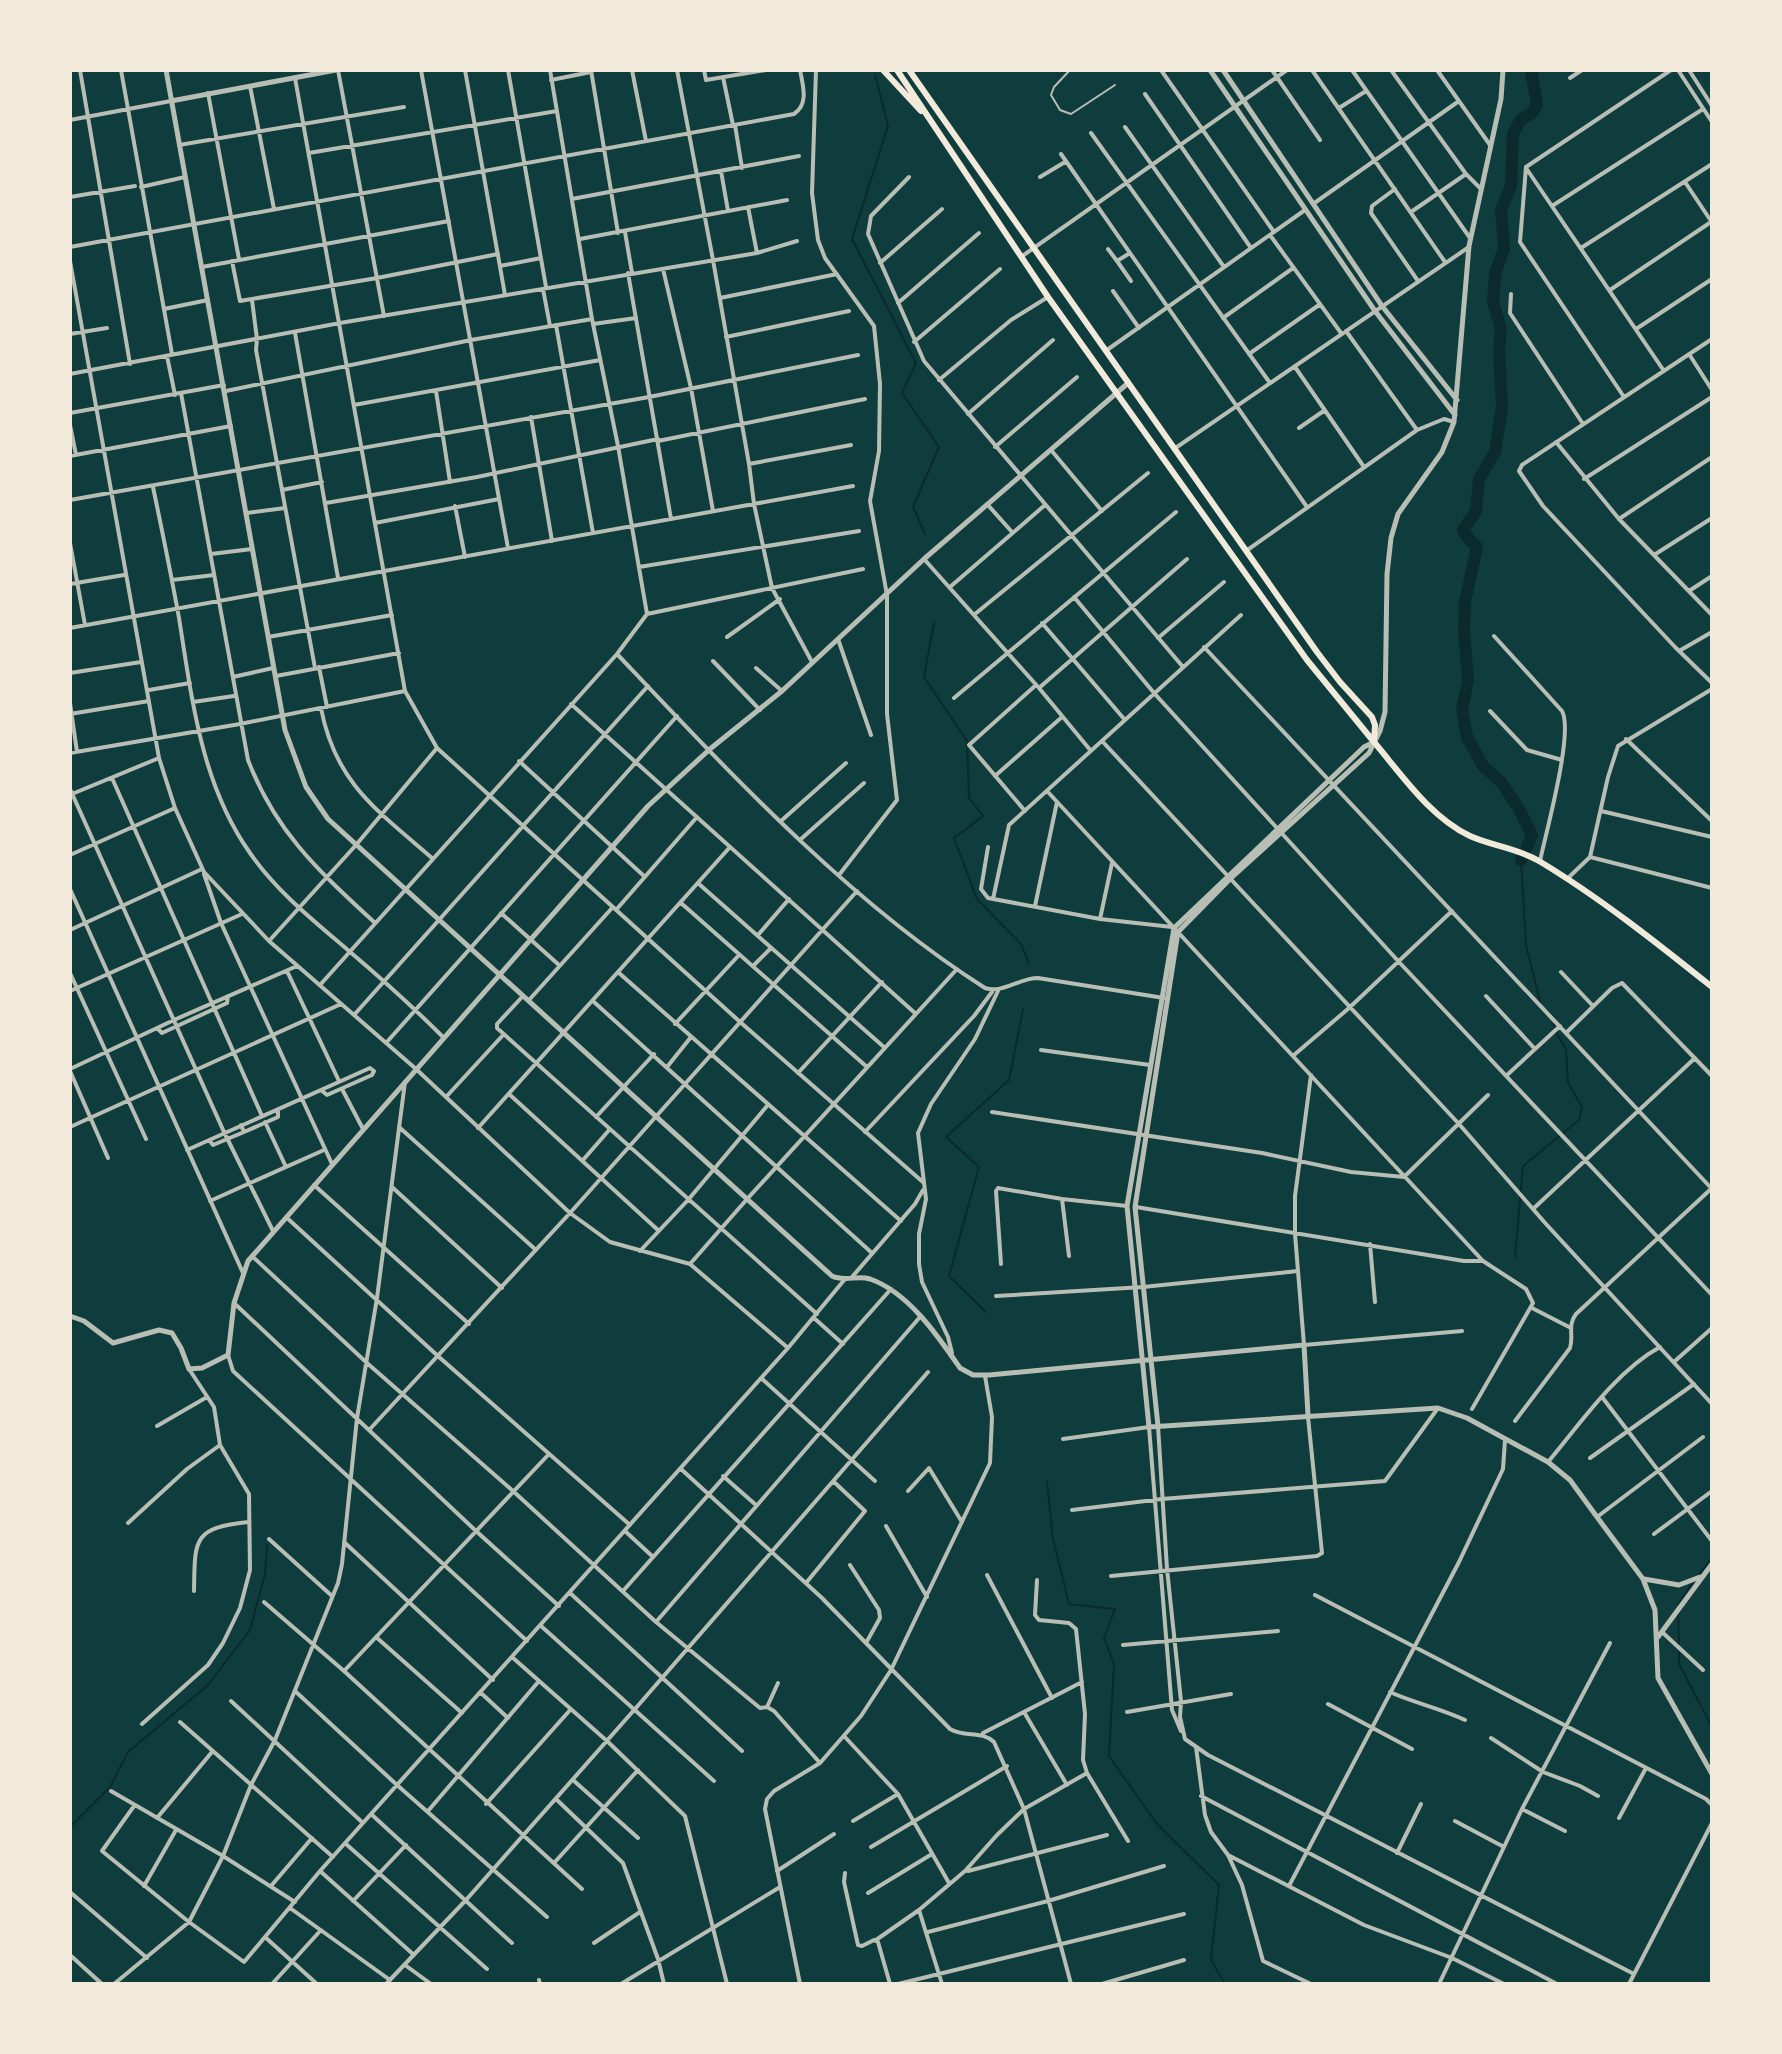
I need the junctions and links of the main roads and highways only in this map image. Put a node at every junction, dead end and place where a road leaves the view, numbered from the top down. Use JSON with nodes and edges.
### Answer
{"nodes":[{"id":1,"x":897,"y":70,"type":"edge"},
{"id":2,"x":909,"y":70,"type":"edge"},
{"id":3,"x":885,"y":72,"type":"edge"},
{"id":4,"x":939,"y":131,"type":"junction"},
{"id":5,"x":1374,"y":742,"type":"junction"},
{"id":6,"x":1712,"y":987,"type":"edge"}],
"edges":[{"from":1,"to":4,"type":"main road"},
{"from":2,"to":5,"type":"main road"},
{"from":3,"to":4,"type":"main road"},
{"from":4,"to":5,"type":"main road"},
{"from":5,"to":6,"type":"main road"}]}
